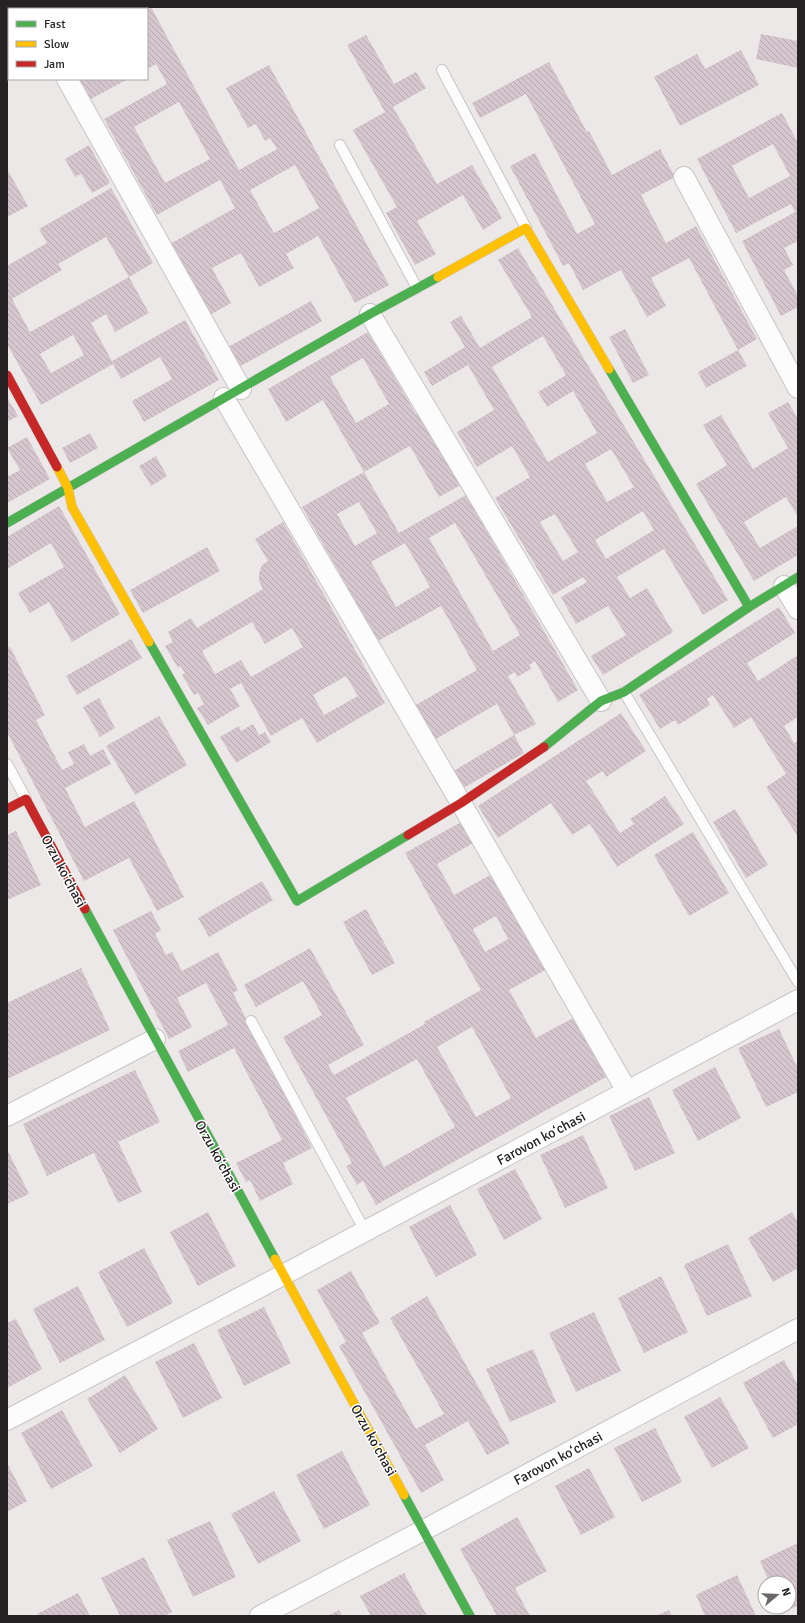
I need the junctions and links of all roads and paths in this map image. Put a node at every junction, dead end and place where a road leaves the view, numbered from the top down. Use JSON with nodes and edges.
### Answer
{"nodes":[{"id":1,"x":442,"y":70,"type":"dead end"},
{"id":2,"x":68,"y":80,"type":"edge"},
{"id":3,"x":340,"y":145,"type":"dead end"},
{"id":4,"x":684,"y":177,"type":"dead end"},
{"id":5,"x":526,"y":228,"type":"junction"},
{"id":6,"x":417,"y":288,"type":"junction"},
{"id":7,"x":370,"y":314,"type":"junction"},
{"id":8,"x":7,"y":375,"type":"edge"},
{"id":9,"x":798,"y":388,"type":"edge"},
{"id":10,"x":232,"y":394,"type":"junction"},
{"id":11,"x":68,"y":488,"type":"junction"},
{"id":12,"x":7,"y":523,"type":"edge"},
{"id":13,"x":791,"y":582,"type":"edge"},
{"id":14,"x":749,"y":608,"type":"junction"},
{"id":15,"x":798,"y":609,"type":"edge"},
{"id":16,"x":624,"y":692,"type":"junction"},
{"id":17,"x":601,"y":702,"type":"junction"},
{"id":18,"x":7,"y":764,"type":"edge"},
{"id":19,"x":26,"y":799,"type":"junction"},
{"id":20,"x":461,"y":803,"type":"junction"},
{"id":21,"x":7,"y":809,"type":"edge"},
{"id":22,"x":798,"y":982,"type":"edge"},
{"id":23,"x":798,"y":1000,"type":"edge"},
{"id":24,"x":251,"y":1021,"type":"dead end"},
{"id":25,"x":155,"y":1039,"type":"junction"},
{"id":26,"x":627,"y":1091,"type":"junction"},
{"id":27,"x":7,"y":1116,"type":"edge"},
{"id":28,"x":366,"y":1231,"type":"junction"},
{"id":29,"x":283,"y":1275,"type":"junction"},
{"id":30,"x":798,"y":1329,"type":"edge"},
{"id":31,"x":7,"y":1420,"type":"edge"},
{"id":32,"x":424,"y":1530,"type":"junction"},
{"id":33,"x":260,"y":1616,"type":"edge"},
{"id":34,"x":470,"y":1616,"type":"edge"}],
"edges":[{"from":1,"to":5,"type":"lane"},
{"from":2,"to":10,"type":"street"},
{"from":3,"to":6,"type":"lane"},
{"from":4,"to":9,"type":"street"},
{"from":5,"to":6,"type":"street"},
{"from":5,"to":14,"type":"street"},
{"from":6,"to":7,"type":"street"},
{"from":7,"to":10,"type":"street"},
{"from":7,"to":17,"type":"street"},
{"from":8,"to":11,"type":"street"},
{"from":10,"to":11,"type":"street"},
{"from":10,"to":20,"type":"street"},
{"from":11,"to":12,"type":"street"},
{"from":11,"to":20,"type":"street"},
{"from":13,"to":14,"type":"street"},
{"from":13,"to":15,"type":"street"},
{"from":14,"to":16,"type":"street"},
{"from":16,"to":17,"type":"street"},
{"from":16,"to":22,"type":"lane"},
{"from":17,"to":20,"type":"street"},
{"from":18,"to":19,"type":"lane"},
{"from":19,"to":21,"type":"street"},
{"from":19,"to":25,"type":"street","name":"Orzu koʻchasi"},
{"from":20,"to":26,"type":"street"},
{"from":23,"to":26,"type":"street","name":"Farovon koʻchasi"},
{"from":24,"to":28,"type":"lane"},
{"from":25,"to":27,"type":"street"},
{"from":25,"to":29,"type":"street","name":"Orzu koʻchasi"},
{"from":26,"to":28,"type":"street","name":"Farovon koʻchasi"},
{"from":28,"to":29,"type":"street","name":"Farovon koʻchasi"},
{"from":29,"to":31,"type":"street","name":"Farovon koʻchasi"},
{"from":29,"to":32,"type":"street","name":"Orzu koʻchasi"},
{"from":30,"to":32,"type":"street","name":"Farovon koʻchasi"},
{"from":32,"to":33,"type":"street"},
{"from":32,"to":34,"type":"street","name":"Orzu koʻchasi"}]}
